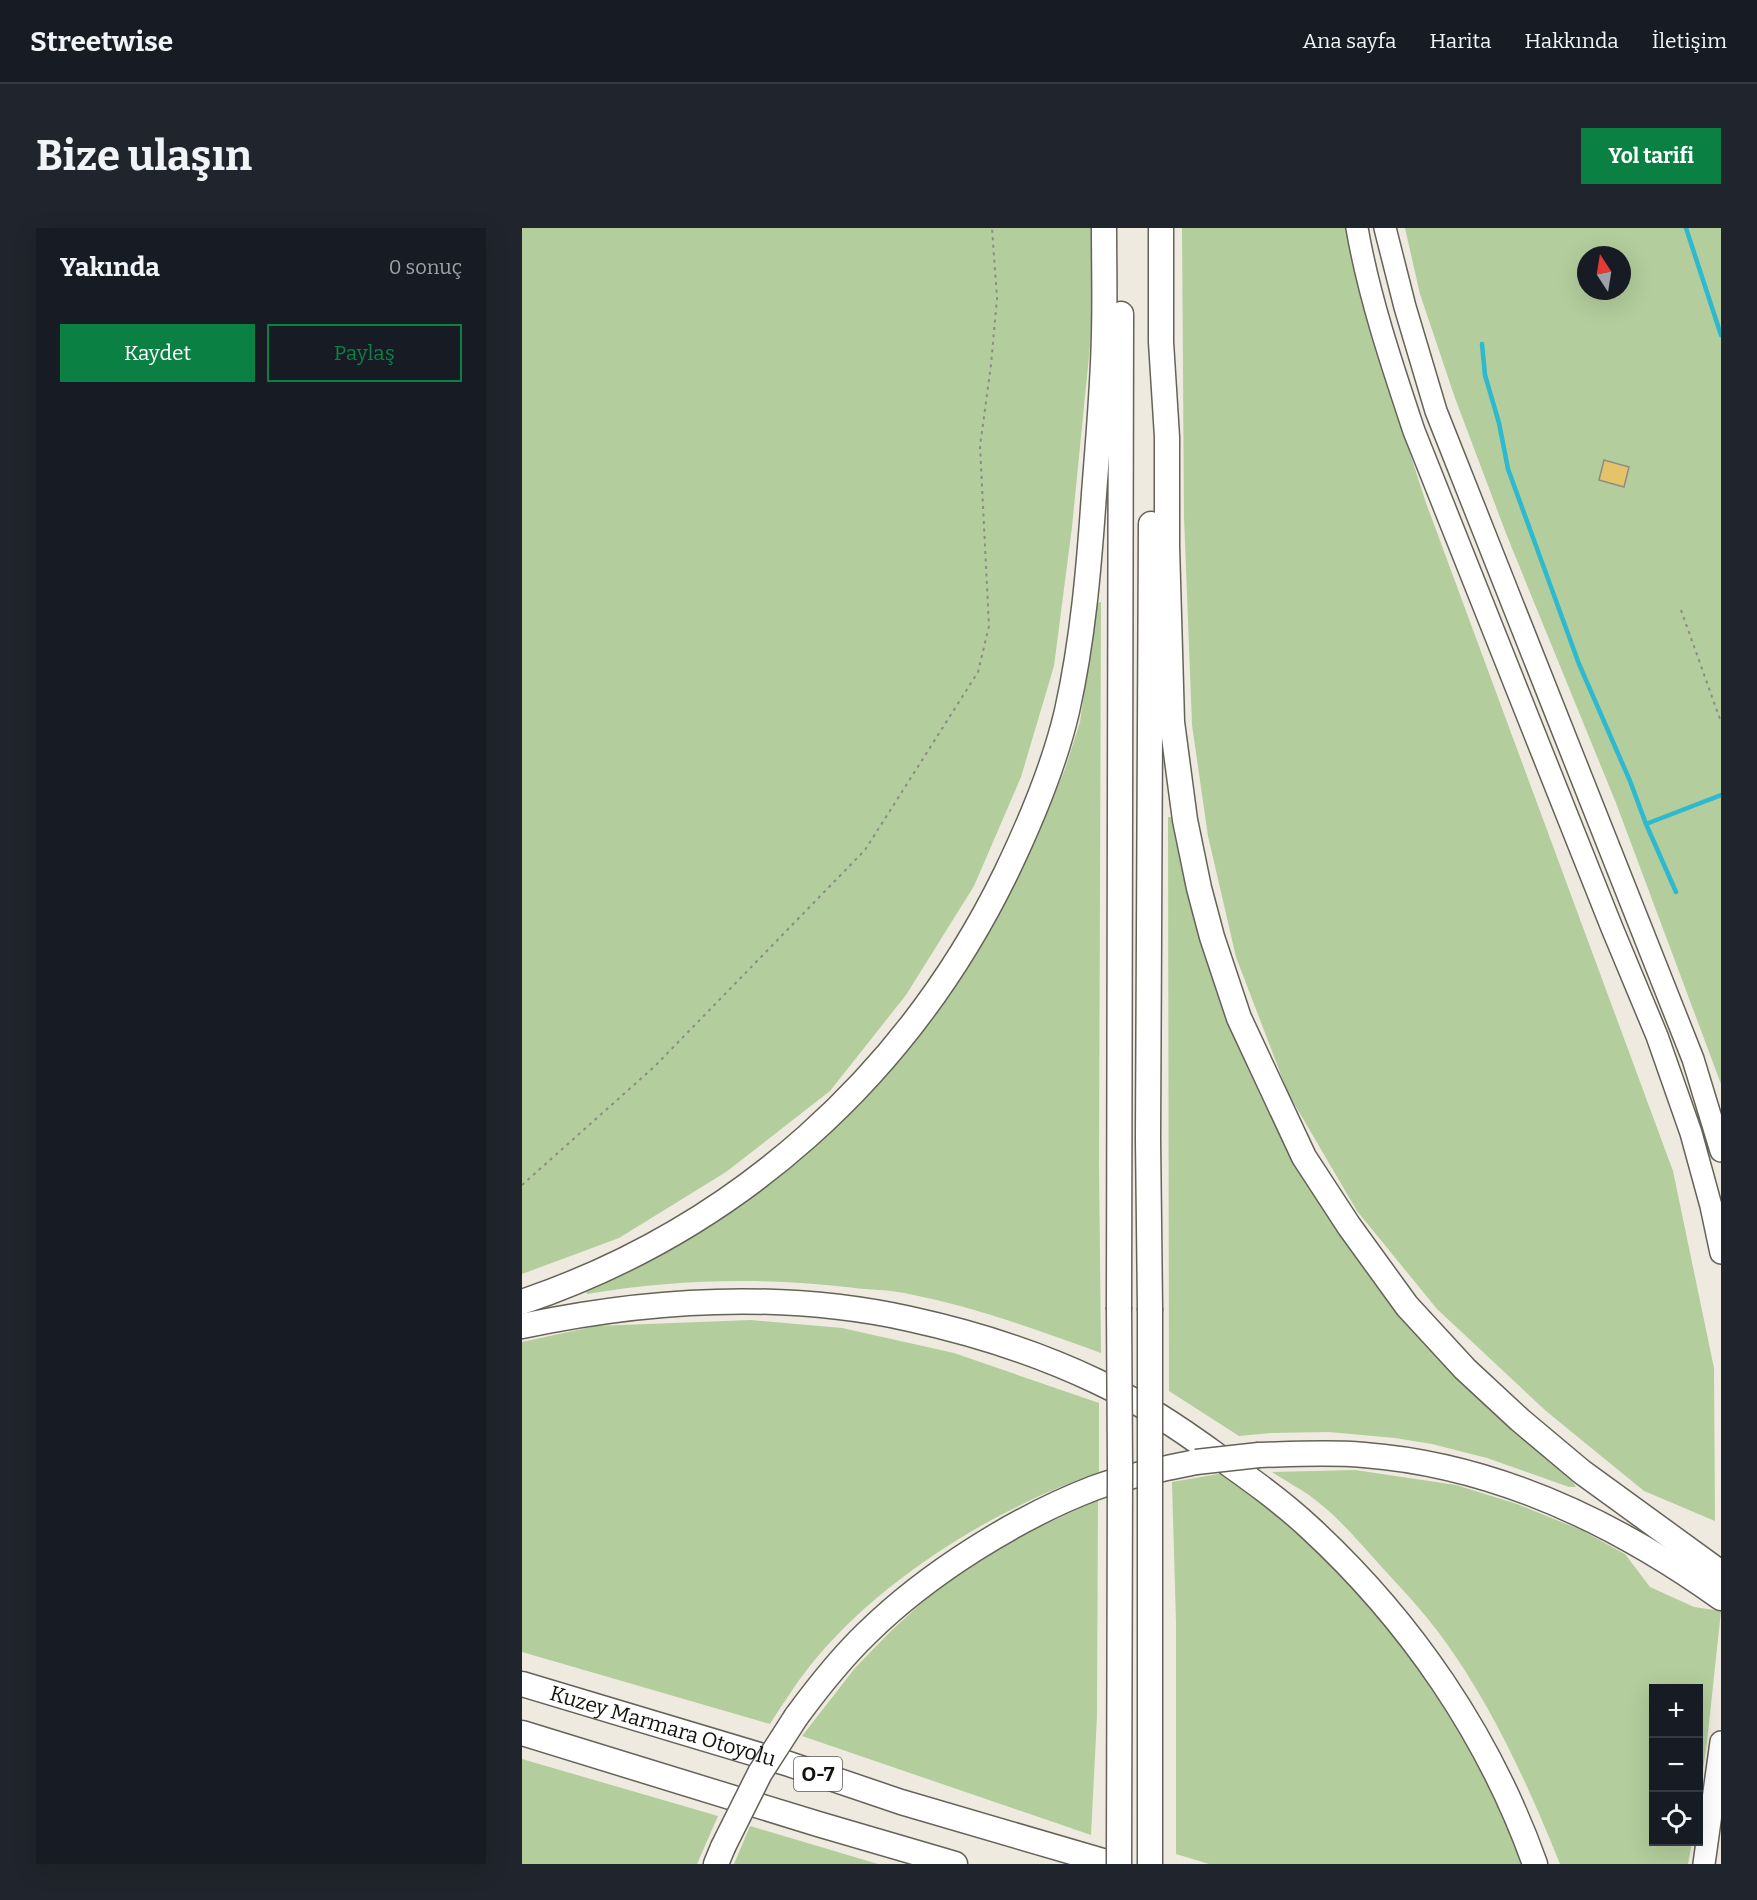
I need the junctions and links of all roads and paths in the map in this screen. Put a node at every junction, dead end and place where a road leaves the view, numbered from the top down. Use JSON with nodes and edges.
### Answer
{"nodes":[{"id":1,"x":992,"y":228,"type":"edge"},
{"id":2,"x":1104,"y":228,"type":"edge"},
{"id":3,"x":1120,"y":228,"type":"edge"},
{"id":4,"x":1161,"y":228,"type":"edge"},
{"id":5,"x":1357,"y":228,"type":"edge"},
{"id":6,"x":1385,"y":228,"type":"edge"},
{"id":7,"x":1161,"y":342,"type":"junction"},
{"id":8,"x":1681,"y":609,"type":"dead end"},
{"id":9,"x":1721,"y":722,"type":"edge"},
{"id":10,"x":1721,"y":1151,"type":"edge"},
{"id":11,"x":522,"y":1185,"type":"edge"},
{"id":12,"x":1721,"y":1252,"type":"edge"},
{"id":13,"x":522,"y":1302,"type":"edge"},
{"id":14,"x":522,"y":1326,"type":"edge"},
{"id":15,"x":1688,"y":1562,"type":"junction"},
{"id":16,"x":1721,"y":1573,"type":"edge"},
{"id":17,"x":1721,"y":1598,"type":"edge"},
{"id":18,"x":522,"y":1684,"type":"edge"},
{"id":19,"x":522,"y":1733,"type":"edge"},
{"id":20,"x":1721,"y":1742,"type":"edge"},
{"id":21,"x":720,"y":1855,"type":"edge"},
{"id":22,"x":1117,"y":1862,"type":"edge"},
{"id":23,"x":955,"y":1864,"type":"edge"},
{"id":24,"x":1150,"y":1864,"type":"edge"},
{"id":25,"x":1536,"y":1864,"type":"edge"},
{"id":26,"x":1704,"y":1864,"type":"edge"}],
"edges":[{"from":1,"to":11,"type":"path"},
{"from":2,"to":13,"type":"highway"},
{"from":3,"to":22,"type":"highway","bridge":true},
{"from":4,"to":7,"type":"highway"},
{"from":5,"to":12,"type":"main road"},
{"from":6,"to":10,"type":"main road"},
{"from":7,"to":15,"type":"highway"},
{"from":7,"to":24,"type":"highway","bridge":true},
{"from":8,"to":9,"type":"path"},
{"from":14,"to":25,"type":"highway"},
{"from":15,"to":16,"type":"highway"},
{"from":15,"to":17,"type":"highway"},
{"from":15,"to":21,"type":"highway","bridge":true},
{"from":18,"to":22,"type":"highway","name":"Kuzey Marmara Otoyolu","number":"O-7"},
{"from":19,"to":23,"type":"highway","number":"O-7"},
{"from":20,"to":26,"type":"main road"}]}
